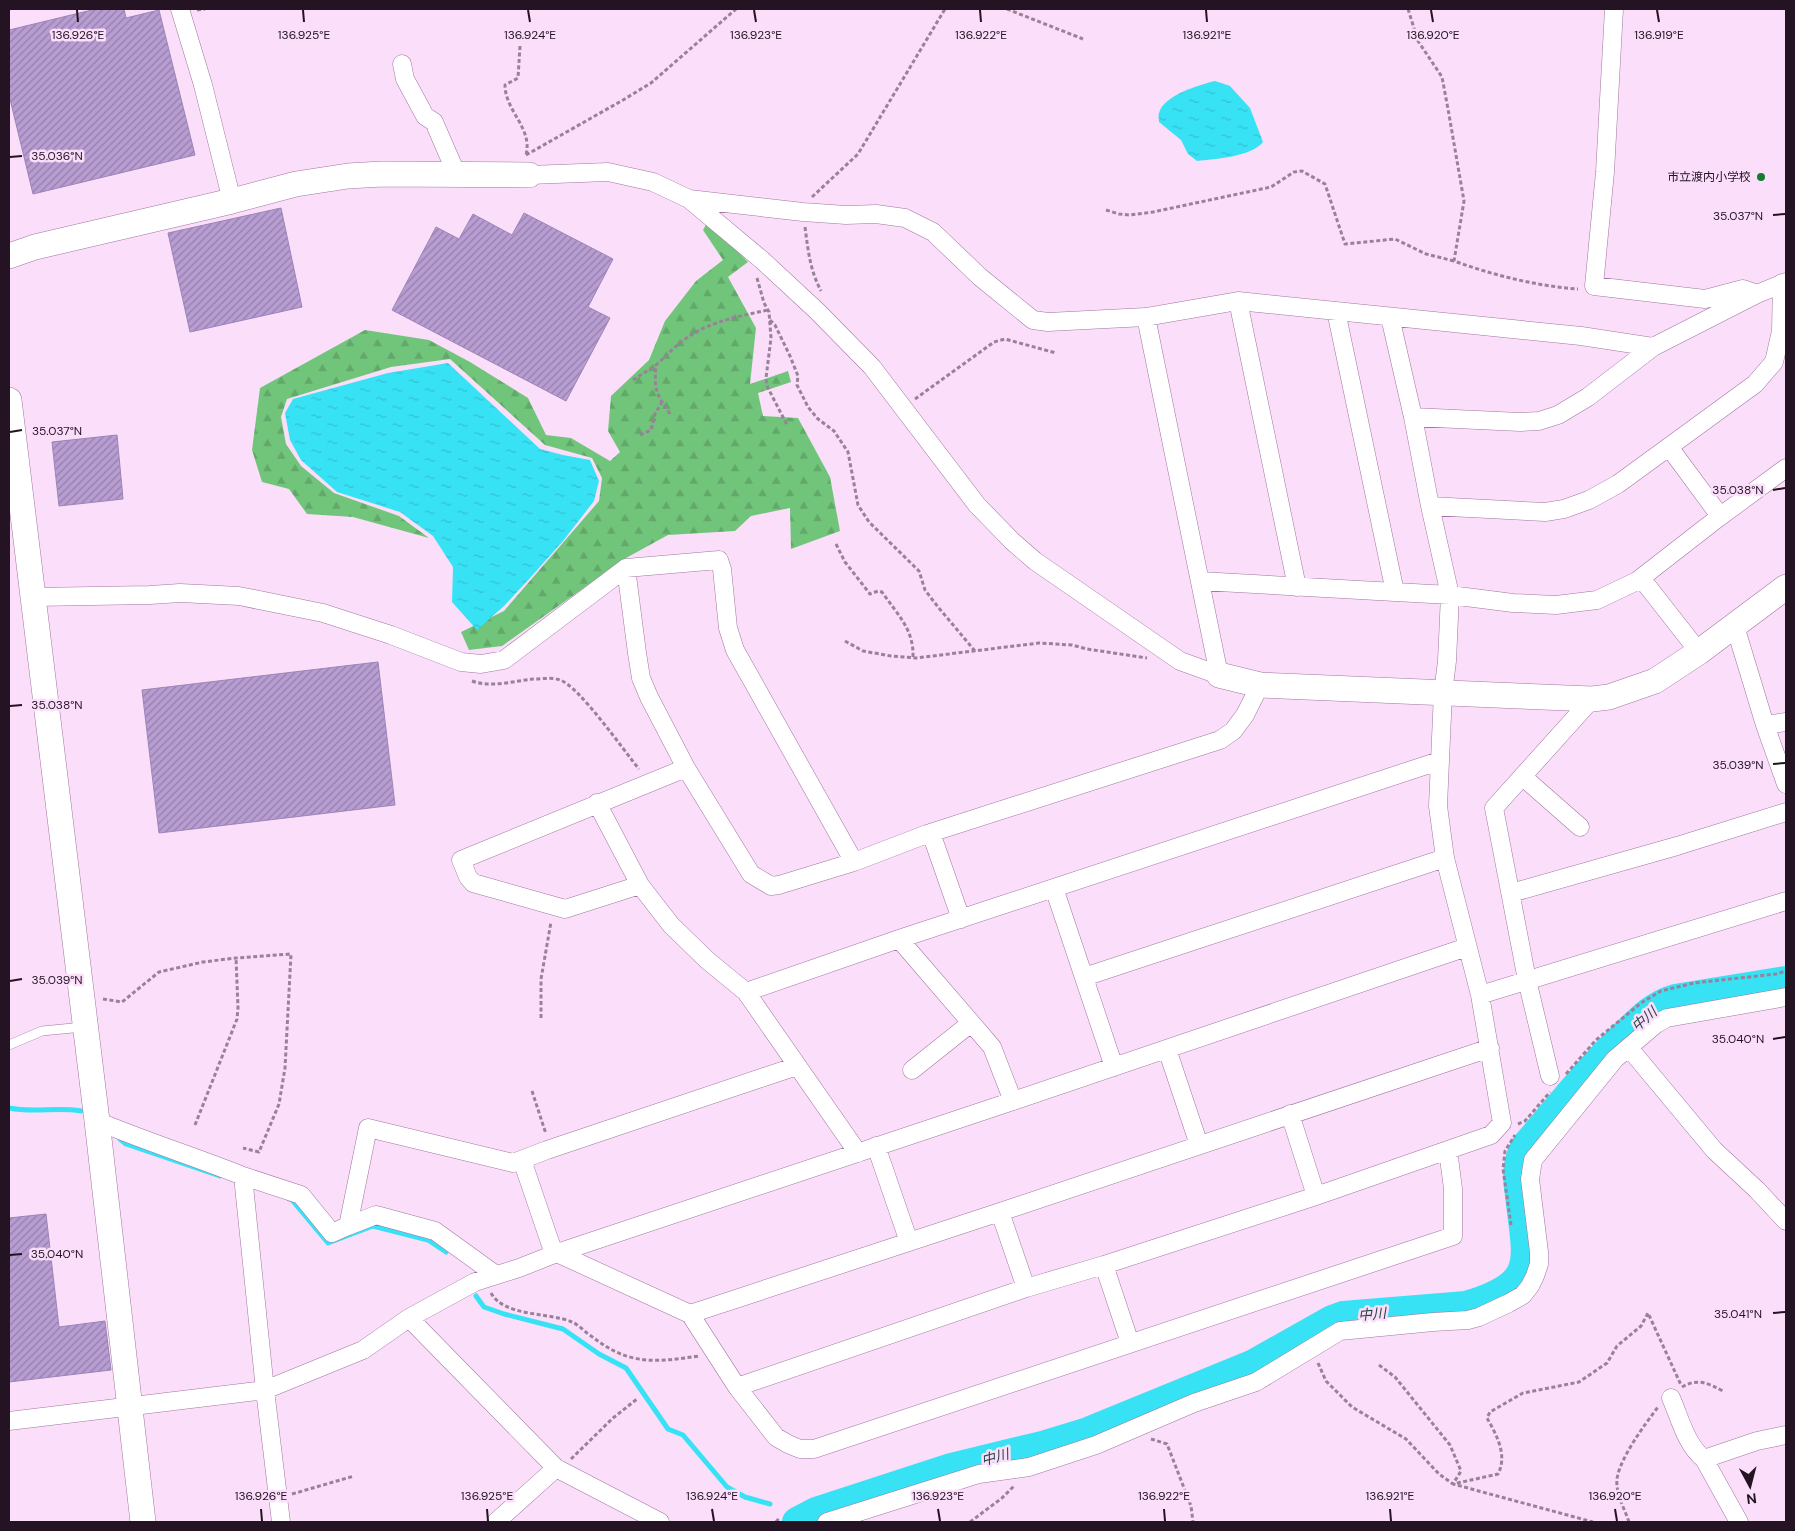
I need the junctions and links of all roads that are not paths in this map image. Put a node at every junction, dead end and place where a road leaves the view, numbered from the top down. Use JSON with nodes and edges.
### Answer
{"nodes":[{"id":1,"x":180,"y":9,"type":"edge"},
{"id":2,"x":1614,"y":9,"type":"edge"},
{"id":3,"x":402,"y":64,"type":"dead end"},
{"id":4,"x":523,"y":168,"type":"joint"},
{"id":5,"x":457,"y":175,"type":"junction"},
{"id":6,"x":690,"y":199,"type":"junction"},
{"id":7,"x":232,"y":201,"type":"junction"},
{"id":8,"x":9,"y":256,"type":"edge"},
{"id":9,"x":1784,"y":282,"type":"edge"},
{"id":10,"x":1757,"y":294,"type":"junction"},
{"id":11,"x":1238,"y":301,"type":"junction"},
{"id":12,"x":1336,"y":311,"type":"junction"},
{"id":13,"x":1146,"y":316,"type":"junction"},
{"id":14,"x":1390,"y":317,"type":"junction"},
{"id":15,"x":1654,"y":347,"type":"junction"},
{"id":16,"x":9,"y":400,"type":"edge"},
{"id":17,"x":1413,"y":417,"type":"junction"},
{"id":18,"x":1669,"y":447,"type":"junction"},
{"id":19,"x":1786,"y":468,"type":"edge"},
{"id":20,"x":1430,"y":506,"type":"junction"},
{"id":21,"x":1720,"y":516,"type":"junction"},
{"id":22,"x":626,"y":568,"type":"junction"},
{"id":23,"x":1641,"y":578,"type":"junction"},
{"id":24,"x":1200,"y":581,"type":"junction"},
{"id":25,"x":1297,"y":587,"type":"junction"},
{"id":26,"x":1786,"y":587,"type":"edge"},
{"id":27,"x":1395,"y":592,"type":"junction"},
{"id":28,"x":1450,"y":595,"type":"junction"},
{"id":29,"x":34,"y":597,"type":"junction"},
{"id":30,"x":1735,"y":626,"type":"junction"},
{"id":31,"x":1700,"y":652,"type":"junction"},
{"id":32,"x":1219,"y":675,"type":"junction"},
{"id":33,"x":1260,"y":685,"type":"junction"},
{"id":34,"x":1443,"y":694,"type":"junction"},
{"id":35,"x":1592,"y":699,"type":"junction"},
{"id":36,"x":1786,"y":722,"type":"edge"},
{"id":37,"x":1765,"y":725,"type":"junction"},
{"id":38,"x":1439,"y":761,"type":"junction"},
{"id":39,"x":686,"y":768,"type":"junction"},
{"id":40,"x":1523,"y":777,"type":"junction"},
{"id":41,"x":1786,"y":784,"type":"edge"},
{"id":42,"x":597,"y":803,"type":"junction"},
{"id":43,"x":1786,"y":812,"type":"edge"},
{"id":44,"x":1580,"y":827,"type":"dead end"},
{"id":45,"x":931,"y":833,"type":"junction"},
{"id":46,"x":1445,"y":858,"type":"junction"},
{"id":47,"x":854,"y":862,"type":"junction"},
{"id":48,"x":640,"y":884,"type":"junction"},
{"id":49,"x":1054,"y":888,"type":"junction"},
{"id":50,"x":1511,"y":893,"type":"junction"},
{"id":51,"x":1786,"y":901,"type":"edge"},
{"id":52,"x":961,"y":919,"type":"junction"},
{"id":53,"x":899,"y":940,"type":"junction"},
{"id":54,"x":1467,"y":947,"type":"junction"},
{"id":55,"x":1084,"y":977,"type":"junction"},
{"id":56,"x":1527,"y":980,"type":"junction"},
{"id":57,"x":746,"y":992,"type":"junction"},
{"id":58,"x":1480,"y":995,"type":"junction"},
{"id":59,"x":1786,"y":996,"type":"edge"},
{"id":60,"x":971,"y":1023,"type":"junction"},
{"id":61,"x":86,"y":1026,"type":"junction"},
{"id":62,"x":9,"y":1045,"type":"edge"},
{"id":63,"x":1490,"y":1048,"type":"junction"},
{"id":64,"x":1629,"y":1048,"type":"junction"},
{"id":65,"x":1167,"y":1049,"type":"junction"},
{"id":66,"x":797,"y":1066,"type":"junction"},
{"id":67,"x":1114,"y":1067,"type":"junction"},
{"id":68,"x":912,"y":1070,"type":"dead end"},
{"id":69,"x":1550,"y":1076,"type":"dead end"},
{"id":70,"x":1013,"y":1101,"type":"junction"},
{"id":71,"x":1290,"y":1114,"type":"junction"},
{"id":72,"x":98,"y":1120,"type":"junction"},
{"id":73,"x":1199,"y":1145,"type":"junction"},
{"id":74,"x":876,"y":1146,"type":"junction"},
{"id":75,"x":1448,"y":1150,"type":"junction"},
{"id":76,"x":858,"y":1153,"type":"junction"},
{"id":77,"x":522,"y":1160,"type":"junction"},
{"id":78,"x":243,"y":1176,"type":"junction"},
{"id":79,"x":1316,"y":1196,"type":"junction"},
{"id":80,"x":1000,"y":1212,"type":"junction"},
{"id":81,"x":1786,"y":1221,"type":"edge"},
{"id":82,"x":348,"y":1226,"type":"junction"},
{"id":83,"x":909,"y":1242,"type":"junction"},
{"id":84,"x":556,"y":1253,"type":"junction"},
{"id":85,"x":1104,"y":1265,"type":"junction"},
{"id":86,"x":491,"y":1277,"type":"junction"},
{"id":87,"x":1026,"y":1288,"type":"junction"},
{"id":88,"x":690,"y":1314,"type":"junction"},
{"id":89,"x":408,"y":1318,"type":"junction"},
{"id":90,"x":1130,"y":1343,"type":"junction"},
{"id":91,"x":737,"y":1387,"type":"junction"},
{"id":92,"x":265,"y":1390,"type":"junction"},
{"id":93,"x":1677,"y":1393,"type":"road end"},
{"id":94,"x":129,"y":1406,"type":"junction"},
{"id":95,"x":9,"y":1421,"type":"edge"},
{"id":96,"x":1786,"y":1435,"type":"edge"},
{"id":97,"x":1704,"y":1459,"type":"junction"},
{"id":98,"x":560,"y":1470,"type":"junction"},
{"id":99,"x":144,"y":1522,"type":"edge"},
{"id":100,"x":281,"y":1522,"type":"edge"},
{"id":101,"x":496,"y":1522,"type":"edge"},
{"id":102,"x":660,"y":1522,"type":"edge"},
{"id":103,"x":827,"y":1522,"type":"edge"},
{"id":104,"x":1739,"y":1522,"type":"edge"}],
"edges":[{"from":1,"to":7,"type":"street"},
{"from":2,"to":10,"type":"street"},
{"from":3,"to":5,"type":"street"},
{"from":4,"to":5,"type":"street"},
{"from":4,"to":6,"type":"street"},
{"from":5,"to":7,"type":"street"},
{"from":6,"to":13,"type":"street"},
{"from":6,"to":32,"type":"street"},
{"from":7,"to":8,"type":"street"},
{"from":9,"to":10,"type":"street"},
{"from":9,"to":18,"type":"street"},
{"from":10,"to":15,"type":"street"},
{"from":11,"to":12,"type":"street"},
{"from":11,"to":13,"type":"street"},
{"from":11,"to":25,"type":"street"},
{"from":12,"to":14,"type":"street"},
{"from":12,"to":27,"type":"street"},
{"from":13,"to":24,"type":"street"},
{"from":14,"to":15,"type":"street"},
{"from":14,"to":17,"type":"street"},
{"from":15,"to":17,"type":"street"},
{"from":16,"to":29,"type":"street"},
{"from":17,"to":20,"type":"street"},
{"from":18,"to":20,"type":"street"},
{"from":18,"to":21,"type":"street"},
{"from":19,"to":21,"type":"street"},
{"from":20,"to":28,"type":"street"},
{"from":21,"to":23,"type":"street"},
{"from":22,"to":29,"type":"street"},
{"from":22,"to":39,"type":"street"},
{"from":22,"to":47,"type":"street"},
{"from":23,"to":28,"type":"street"},
{"from":23,"to":31,"type":"street"},
{"from":24,"to":25,"type":"street"},
{"from":24,"to":32,"type":"street"},
{"from":25,"to":27,"type":"street"},
{"from":26,"to":30,"type":"street"},
{"from":27,"to":28,"type":"street"},
{"from":28,"to":34,"type":"street"},
{"from":29,"to":61,"type":"street"},
{"from":30,"to":31,"type":"street"},
{"from":30,"to":37,"type":"street"},
{"from":31,"to":35,"type":"street"},
{"from":32,"to":33,"type":"street"},
{"from":33,"to":34,"type":"street"},
{"from":33,"to":45,"type":"street"},
{"from":34,"to":35,"type":"street"},
{"from":34,"to":38,"type":"street"},
{"from":35,"to":40,"type":"street"},
{"from":36,"to":37,"type":"street"},
{"from":37,"to":41,"type":"street"},
{"from":38,"to":46,"type":"street"},
{"from":38,"to":49,"type":"street"},
{"from":39,"to":42,"type":"street"},
{"from":39,"to":47,"type":"street"},
{"from":40,"to":44,"type":"street"},
{"from":40,"to":50,"type":"street"},
{"from":42,"to":48,"type":"street"},
{"from":42,"to":48,"type":"street"},
{"from":43,"to":50,"type":"street"},
{"from":45,"to":47,"type":"street"},
{"from":45,"to":52,"type":"street"},
{"from":46,"to":54,"type":"street"},
{"from":46,"to":55,"type":"street"},
{"from":48,"to":57,"type":"street"},
{"from":49,"to":52,"type":"street"},
{"from":49,"to":55,"type":"street"},
{"from":50,"to":56,"type":"street"},
{"from":51,"to":56,"type":"street"},
{"from":52,"to":53,"type":"street"},
{"from":53,"to":57,"type":"street"},
{"from":53,"to":60,"type":"street"},
{"from":54,"to":58,"type":"street"},
{"from":54,"to":65,"type":"street"},
{"from":55,"to":67,"type":"street"},
{"from":56,"to":58,"type":"street"},
{"from":56,"to":69,"type":"street"},
{"from":57,"to":66,"type":"street"},
{"from":58,"to":63,"type":"street"},
{"from":59,"to":64,"type":"street"},
{"from":60,"to":68,"type":"street"},
{"from":60,"to":70,"type":"street"},
{"from":61,"to":62,"type":"lane"},
{"from":61,"to":72,"type":"street"},
{"from":63,"to":71,"type":"street"},
{"from":63,"to":75,"type":"street"},
{"from":64,"to":81,"type":"street"},
{"from":64,"to":103,"type":"street"},
{"from":65,"to":67,"type":"street"},
{"from":65,"to":73,"type":"street"},
{"from":66,"to":76,"type":"street"},
{"from":66,"to":77,"type":"street"},
{"from":67,"to":70,"type":"street"},
{"from":70,"to":74,"type":"street"},
{"from":71,"to":73,"type":"street"},
{"from":71,"to":79,"type":"street"},
{"from":72,"to":78,"type":"street"},
{"from":72,"to":94,"type":"street"},
{"from":73,"to":80,"type":"street"},
{"from":74,"to":76,"type":"street"},
{"from":74,"to":83,"type":"street"},
{"from":75,"to":79,"type":"street"},
{"from":75,"to":90,"type":"street"},
{"from":76,"to":84,"type":"street"},
{"from":77,"to":82,"type":"street"},
{"from":77,"to":84,"type":"street"},
{"from":78,"to":82,"type":"street"},
{"from":78,"to":92,"type":"street"},
{"from":79,"to":85,"type":"street"},
{"from":80,"to":83,"type":"street"},
{"from":80,"to":87,"type":"street"},
{"from":82,"to":86,"type":"street"},
{"from":83,"to":88,"type":"street"},
{"from":84,"to":86,"type":"street"},
{"from":84,"to":88,"type":"street"},
{"from":85,"to":87,"type":"street"},
{"from":85,"to":90,"type":"street"},
{"from":86,"to":89,"type":"street"},
{"from":87,"to":91,"type":"street"},
{"from":88,"to":91,"type":"street"},
{"from":89,"to":92,"type":"street"},
{"from":89,"to":98,"type":"street"},
{"from":90,"to":91,"type":"street"},
{"from":92,"to":94,"type":"street"},
{"from":92,"to":100,"type":"street"},
{"from":93,"to":97,"type":"street"},
{"from":94,"to":95,"type":"street"},
{"from":94,"to":99,"type":"street"},
{"from":96,"to":97,"type":"street"},
{"from":97,"to":104,"type":"street"},
{"from":98,"to":101,"type":"street"},
{"from":98,"to":102,"type":"street"}]}
